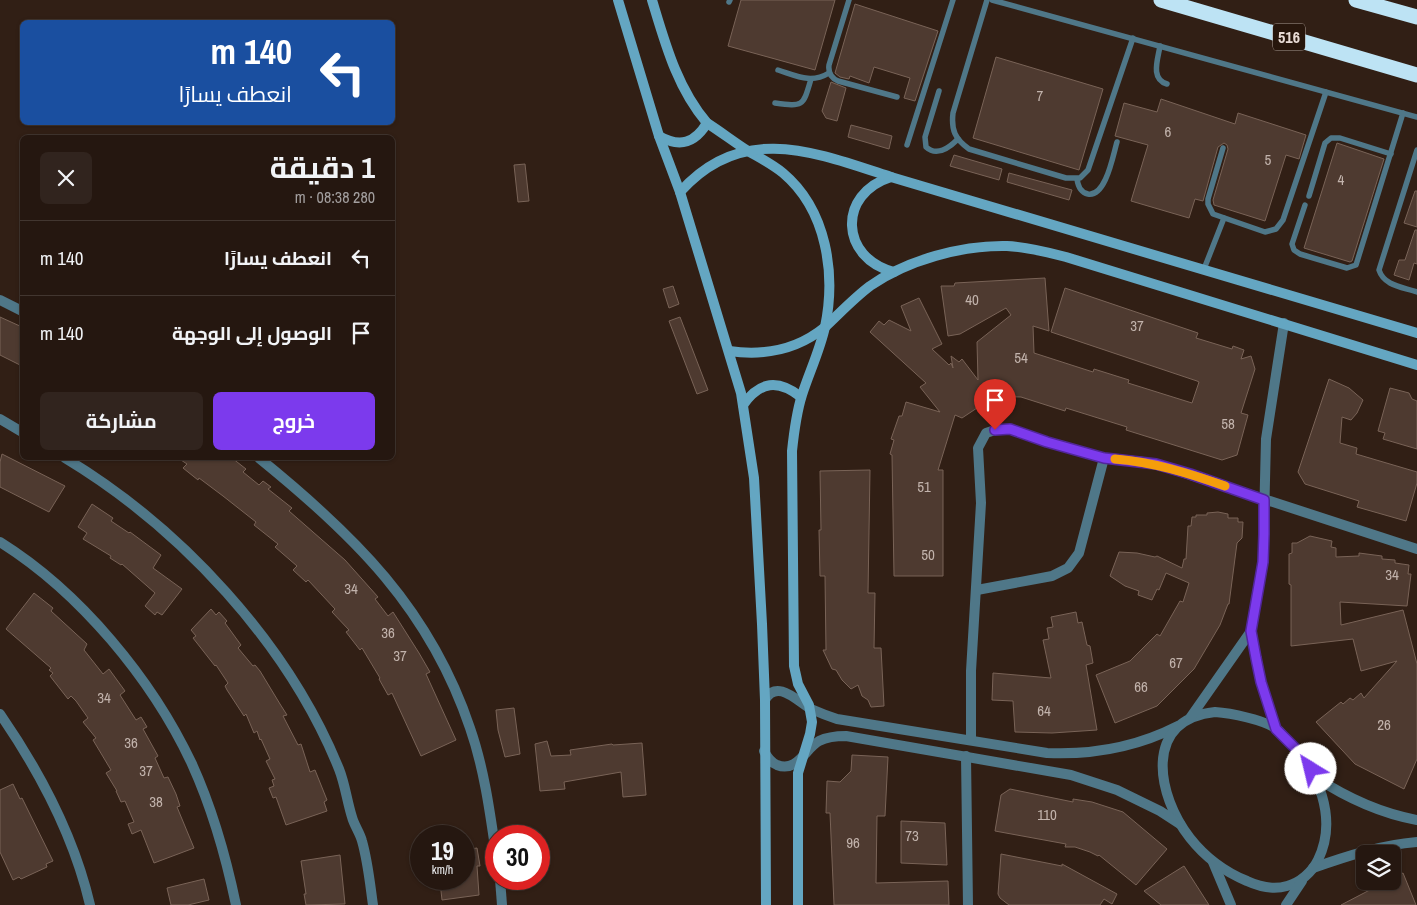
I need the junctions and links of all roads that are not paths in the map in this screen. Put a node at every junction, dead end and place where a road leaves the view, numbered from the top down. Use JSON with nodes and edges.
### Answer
{"nodes":[{"id":1,"x":618,"y":0,"type":"edge"},
{"id":2,"x":652,"y":0,"type":"edge"},
{"id":3,"x":849,"y":0,"type":"edge"},
{"id":4,"x":953,"y":0,"type":"edge"},
{"id":5,"x":987,"y":0,"type":"edge"},
{"id":6,"x":992,"y":0,"type":"edge"},
{"id":7,"x":1161,"y":0,"type":"edge"},
{"id":8,"x":1356,"y":0,"type":"edge"},
{"id":9,"x":1417,"y":17,"type":"edge"},
{"id":10,"x":1133,"y":38,"type":"junction"},
{"id":11,"x":1160,"y":46,"type":"junction"},
{"id":12,"x":778,"y":70,"type":"dead end"},
{"id":13,"x":829,"y":73,"type":"junction"},
{"id":14,"x":1417,"y":75,"type":"edge"},
{"id":15,"x":811,"y":79,"type":"junction"},
{"id":16,"x":1167,"y":84,"type":"dead end"},
{"id":17,"x":939,"y":91,"type":"dead end"},
{"id":18,"x":1326,"y":92,"type":"junction"},
{"id":19,"x":898,"y":97,"type":"dead end"},
{"id":20,"x":775,"y":103,"type":"dead end"},
{"id":21,"x":1403,"y":113,"type":"junction"},
{"id":22,"x":1417,"y":117,"type":"edge"},
{"id":23,"x":707,"y":122,"type":"junction"},
{"id":24,"x":659,"y":136,"type":"junction"},
{"id":25,"x":958,"y":139,"type":"junction"},
{"id":26,"x":1117,"y":142,"type":"dead end"},
{"id":27,"x":907,"y":145,"type":"dead end"},
{"id":28,"x":1223,"y":148,"type":"dead end"},
{"id":29,"x":747,"y":150,"type":"junction"},
{"id":30,"x":1417,"y":150,"type":"edge"},
{"id":31,"x":1391,"y":154,"type":"junction"},
{"id":32,"x":891,"y":177,"type":"junction"},
{"id":33,"x":1077,"y":179,"type":"junction"},
{"id":34,"x":680,"y":192,"type":"junction"},
{"id":35,"x":1309,"y":196,"type":"dead end"},
{"id":36,"x":1305,"y":205,"type":"dead end"},
{"id":37,"x":1224,"y":218,"type":"junction"},
{"id":38,"x":1204,"y":269,"type":"junction"},
{"id":39,"x":894,"y":272,"type":"junction"},
{"id":40,"x":1417,"y":292,"type":"edge"},
{"id":41,"x":0,"y":300,"type":"edge"},
{"id":42,"x":20,"y":310,"type":"edge"},
{"id":43,"x":1284,"y":323,"type":"junction"},
{"id":44,"x":825,"y":327,"type":"junction"},
{"id":45,"x":1417,"y":333,"type":"edge"},
{"id":46,"x":729,"y":351,"type":"junction"},
{"id":47,"x":1417,"y":365,"type":"edge"},
{"id":48,"x":801,"y":397,"type":"junction"},
{"id":49,"x":743,"y":405,"type":"junction"},
{"id":50,"x":0,"y":420,"type":"edge"},
{"id":51,"x":20,"y":431,"type":"edge"},
{"id":52,"x":1104,"y":458,"type":"junction"},
{"id":53,"x":68,"y":460,"type":"edge"},
{"id":54,"x":261,"y":460,"type":"edge"},
{"id":55,"x":1264,"y":500,"type":"junction"},
{"id":56,"x":0,"y":542,"type":"edge"},
{"id":57,"x":1417,"y":549,"type":"edge"},
{"id":58,"x":977,"y":590,"type":"junction"},
{"id":59,"x":1251,"y":631,"type":"junction"},
{"id":60,"x":765,"y":700,"type":"junction"},
{"id":61,"x":810,"y":708,"type":"junction"},
{"id":62,"x":0,"y":714,"type":"edge"},
{"id":63,"x":1186,"y":722,"type":"junction"},
{"id":64,"x":1276,"y":729,"type":"junction"},
{"id":65,"x":972,"y":740,"type":"junction"},
{"id":66,"x":764,"y":750,"type":"junction"},
{"id":67,"x":966,"y":756,"type":"junction"},
{"id":68,"x":802,"y":757,"type":"junction"},
{"id":69,"x":1314,"y":776,"type":"junction"},
{"id":70,"x":1417,"y":820,"type":"edge"},
{"id":71,"x":1181,"y":824,"type":"junction"},
{"id":72,"x":491,"y":825,"type":"edge"},
{"id":73,"x":1417,"y":842,"type":"edge"},
{"id":74,"x":1212,"y":861,"type":"junction"},
{"id":75,"x":1313,"y":868,"type":"junction"},
{"id":76,"x":1305,"y":877,"type":"junction"},
{"id":77,"x":501,"y":890,"type":"edge"},
{"id":78,"x":90,"y":905,"type":"edge"},
{"id":79,"x":236,"y":905,"type":"edge"},
{"id":80,"x":373,"y":905,"type":"edge"},
{"id":81,"x":502,"y":905,"type":"edge"},
{"id":82,"x":766,"y":905,"type":"edge"},
{"id":83,"x":798,"y":905,"type":"edge"},
{"id":84,"x":968,"y":905,"type":"edge"},
{"id":85,"x":1231,"y":905,"type":"edge"},
{"id":86,"x":1286,"y":905,"type":"edge"}],
"edges":[{"from":1,"to":24,"type":"street"},
{"from":2,"to":23,"type":"street"},
{"from":3,"to":13,"type":"lane"},
{"from":4,"to":27,"type":"lane"},
{"from":5,"to":25,"type":"lane"},
{"from":6,"to":10,"type":"lane"},
{"from":7,"to":14,"type":"highway","number":"516"},
{"from":8,"to":9,"type":"highway"},
{"from":10,"to":11,"type":"lane"},
{"from":10,"to":33,"type":"lane"},
{"from":11,"to":16,"type":"lane"},
{"from":11,"to":18,"type":"lane"},
{"from":12,"to":15,"type":"lane"},
{"from":13,"to":15,"type":"lane"},
{"from":13,"to":19,"type":"lane"},
{"from":15,"to":20,"type":"lane"},
{"from":17,"to":25,"type":"lane"},
{"from":18,"to":21,"type":"lane"},
{"from":18,"to":37,"type":"lane"},
{"from":21,"to":22,"type":"lane"},
{"from":21,"to":31,"type":"lane"},
{"from":23,"to":24,"type":"street"},
{"from":23,"to":29,"type":"street"},
{"from":24,"to":34,"type":"street"},
{"from":25,"to":33,"type":"lane"},
{"from":26,"to":33,"type":"lane"},
{"from":28,"to":37,"type":"lane"},
{"from":29,"to":32,"type":"street"},
{"from":29,"to":34,"type":"street"},
{"from":29,"to":44,"type":"street"},
{"from":30,"to":40,"type":"lane"},
{"from":31,"to":35,"type":"lane"},
{"from":31,"to":36,"type":"lane"},
{"from":32,"to":38,"type":"street"},
{"from":32,"to":39,"type":"street"},
{"from":34,"to":46,"type":"street"},
{"from":37,"to":38,"type":"lane"},
{"from":38,"to":45,"type":"street"},
{"from":39,"to":43,"type":"street"},
{"from":39,"to":44,"type":"street"},
{"from":41,"to":42,"type":"street"},
{"from":43,"to":47,"type":"street"},
{"from":43,"to":55,"type":"street"},
{"from":44,"to":46,"type":"street"},
{"from":44,"to":48,"type":"street"},
{"from":46,"to":49,"type":"street"},
{"from":48,"to":49,"type":"street"},
{"from":48,"to":61,"type":"street"},
{"from":49,"to":60,"type":"street"},
{"from":50,"to":51,"type":"street"},
{"from":52,"to":55,"type":"street"},
{"from":52,"to":58,"type":"street"},
{"from":52,"to":58,"type":"street"},
{"from":53,"to":80,"type":"street"},
{"from":54,"to":72,"type":"street"},
{"from":55,"to":57,"type":"street"},
{"from":55,"to":59,"type":"street"},
{"from":56,"to":79,"type":"street"},
{"from":58,"to":65,"type":"street"},
{"from":59,"to":63,"type":"street"},
{"from":59,"to":64,"type":"street"},
{"from":60,"to":61,"type":"street"},
{"from":60,"to":66,"type":"street"},
{"from":61,"to":65,"type":"street"},
{"from":61,"to":68,"type":"street"},
{"from":62,"to":78,"type":"street"},
{"from":63,"to":64,"type":"street"},
{"from":63,"to":65,"type":"street"},
{"from":63,"to":71,"type":"street"},
{"from":64,"to":69,"type":"street"},
{"from":66,"to":68,"type":"street"},
{"from":66,"to":82,"type":"street"},
{"from":67,"to":68,"type":"street"},
{"from":67,"to":71,"type":"street"},
{"from":67,"to":84,"type":"street"},
{"from":68,"to":83,"type":"street"},
{"from":69,"to":70,"type":"street"},
{"from":69,"to":75,"type":"street"},
{"from":71,"to":74,"type":"street"},
{"from":73,"to":75,"type":"street"},
{"from":74,"to":76,"type":"street"},
{"from":74,"to":85,"type":"street"},
{"from":75,"to":76,"type":"street"},
{"from":76,"to":86,"type":"street"},
{"from":77,"to":81,"type":"street"}]}
